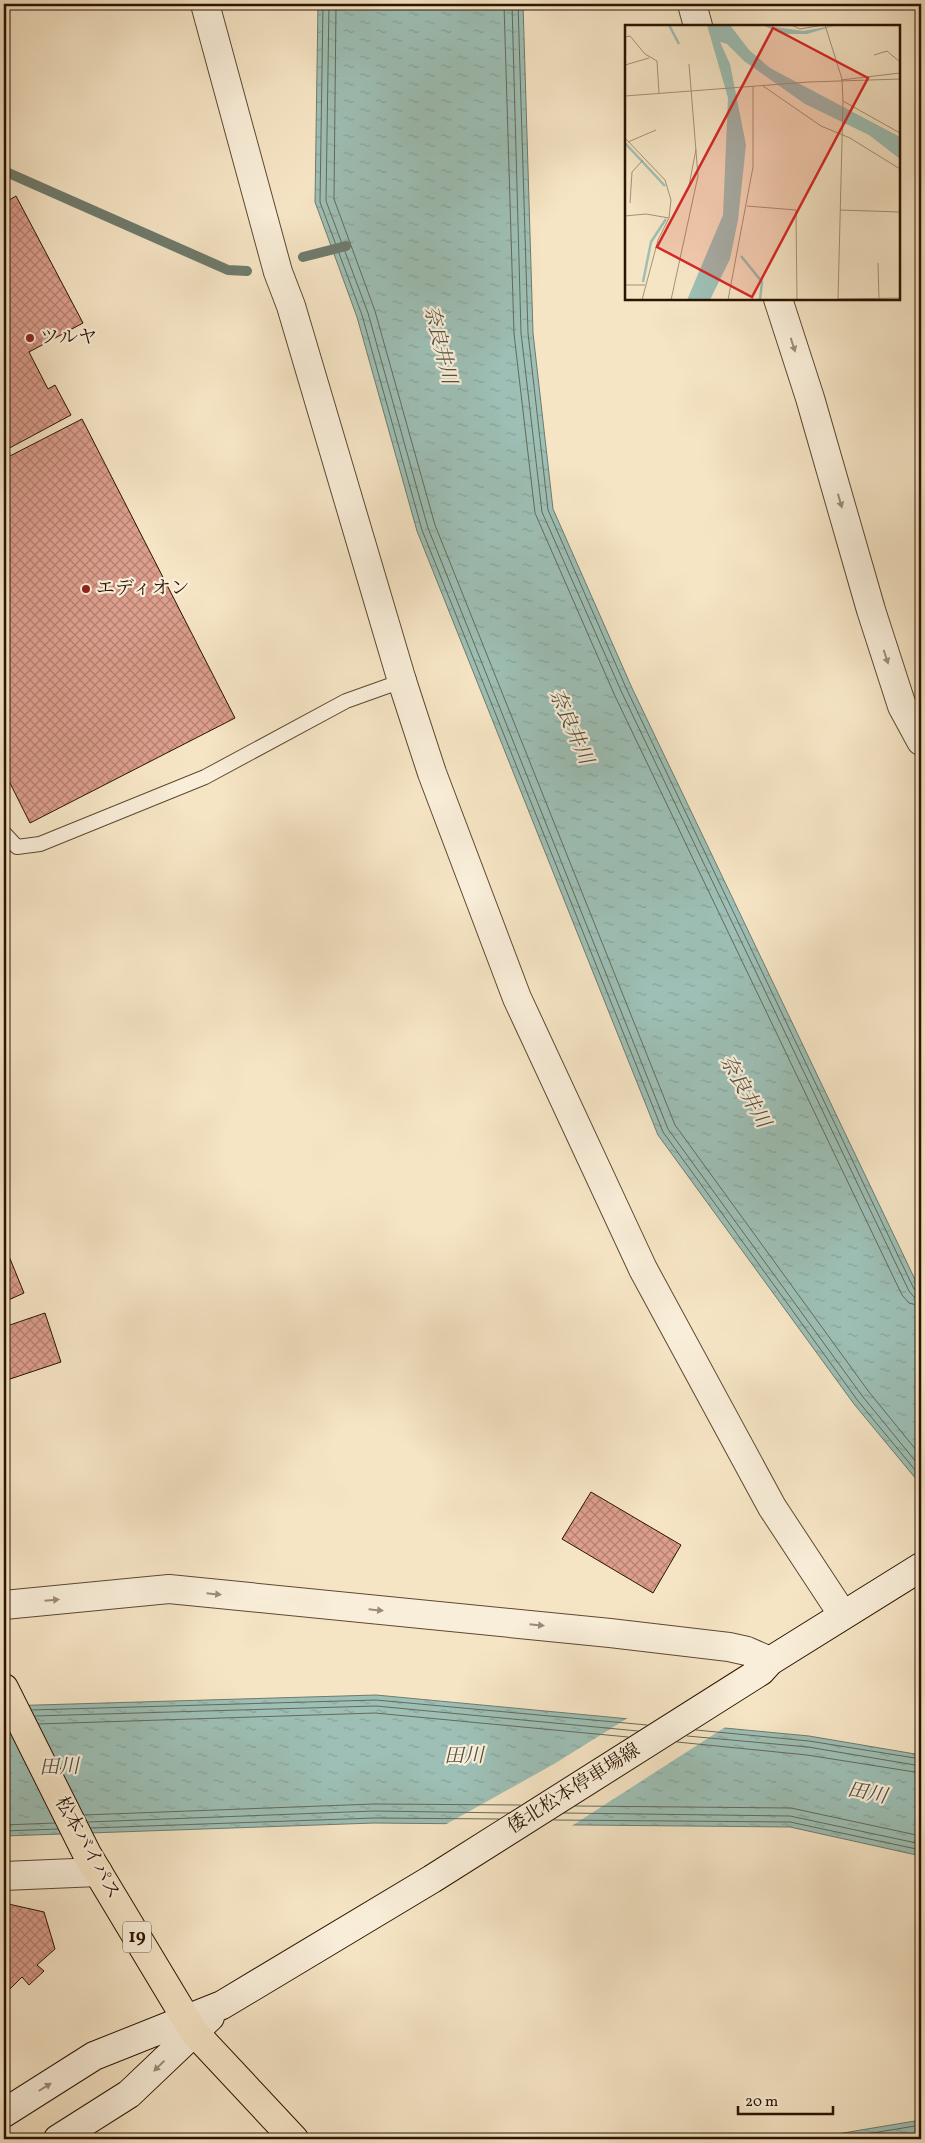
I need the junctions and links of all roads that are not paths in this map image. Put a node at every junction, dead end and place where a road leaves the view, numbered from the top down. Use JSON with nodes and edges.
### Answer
{"nodes":[{"id":1,"x":205,"y":4,"type":"edge"},
{"id":2,"x":692,"y":4,"type":"edge"},
{"id":3,"x":698,"y":25,"type":"edge"},
{"id":4,"x":778,"y":300,"type":"edge"},
{"id":5,"x":402,"y":681,"type":"junction"},
{"id":6,"x":921,"y":741,"type":"edge"},
{"id":7,"x":4,"y":833,"type":"edge"},
{"id":8,"x":921,"y":1566,"type":"edge"},
{"id":9,"x":4,"y":1605,"type":"edge"},
{"id":10,"x":854,"y":1609,"type":"junction"},
{"id":11,"x":766,"y":1666,"type":"junction"},
{"id":12,"x":4,"y":1688,"type":"edge"},
{"id":13,"x":93,"y":1863,"type":"junction"},
{"id":14,"x":4,"y":1876,"type":"edge"},
{"id":15,"x":190,"y":2026,"type":"junction"},
{"id":16,"x":4,"y":2112,"type":"edge"},
{"id":17,"x":58,"y":2139,"type":"edge"},
{"id":18,"x":294,"y":2139,"type":"edge"}],
"edges":[{"from":1,"to":5,"type":"street"},
{"from":2,"to":3,"type":"street"},
{"from":4,"to":6,"type":"street","one_way":true},
{"from":5,"to":7,"type":"lane"},
{"from":5,"to":10,"type":"street"},
{"from":8,"to":10,"type":"street","name":"倭北松本停車場線"},
{"from":9,"to":11,"type":"street","one_way":true},
{"from":10,"to":11,"type":"street","name":"倭北松本停車場線"},
{"from":11,"to":15,"type":"street","name":"倭北松本停車場線"},
{"from":12,"to":13,"type":"highway","name":"松本バイパス","number":"19"},
{"from":13,"to":14,"type":"street"},
{"from":13,"to":15,"type":"highway","name":"松本バイパス","number":"19"},
{"from":16,"to":15,"type":"street","name":"倭北松本停車場線","one_way":true},
{"from":15,"to":17,"type":"street","name":"倭北松本停車場線","one_way":true},
{"from":15,"to":18,"type":"highway","name":"松本バイパス","number":"19"}]}
